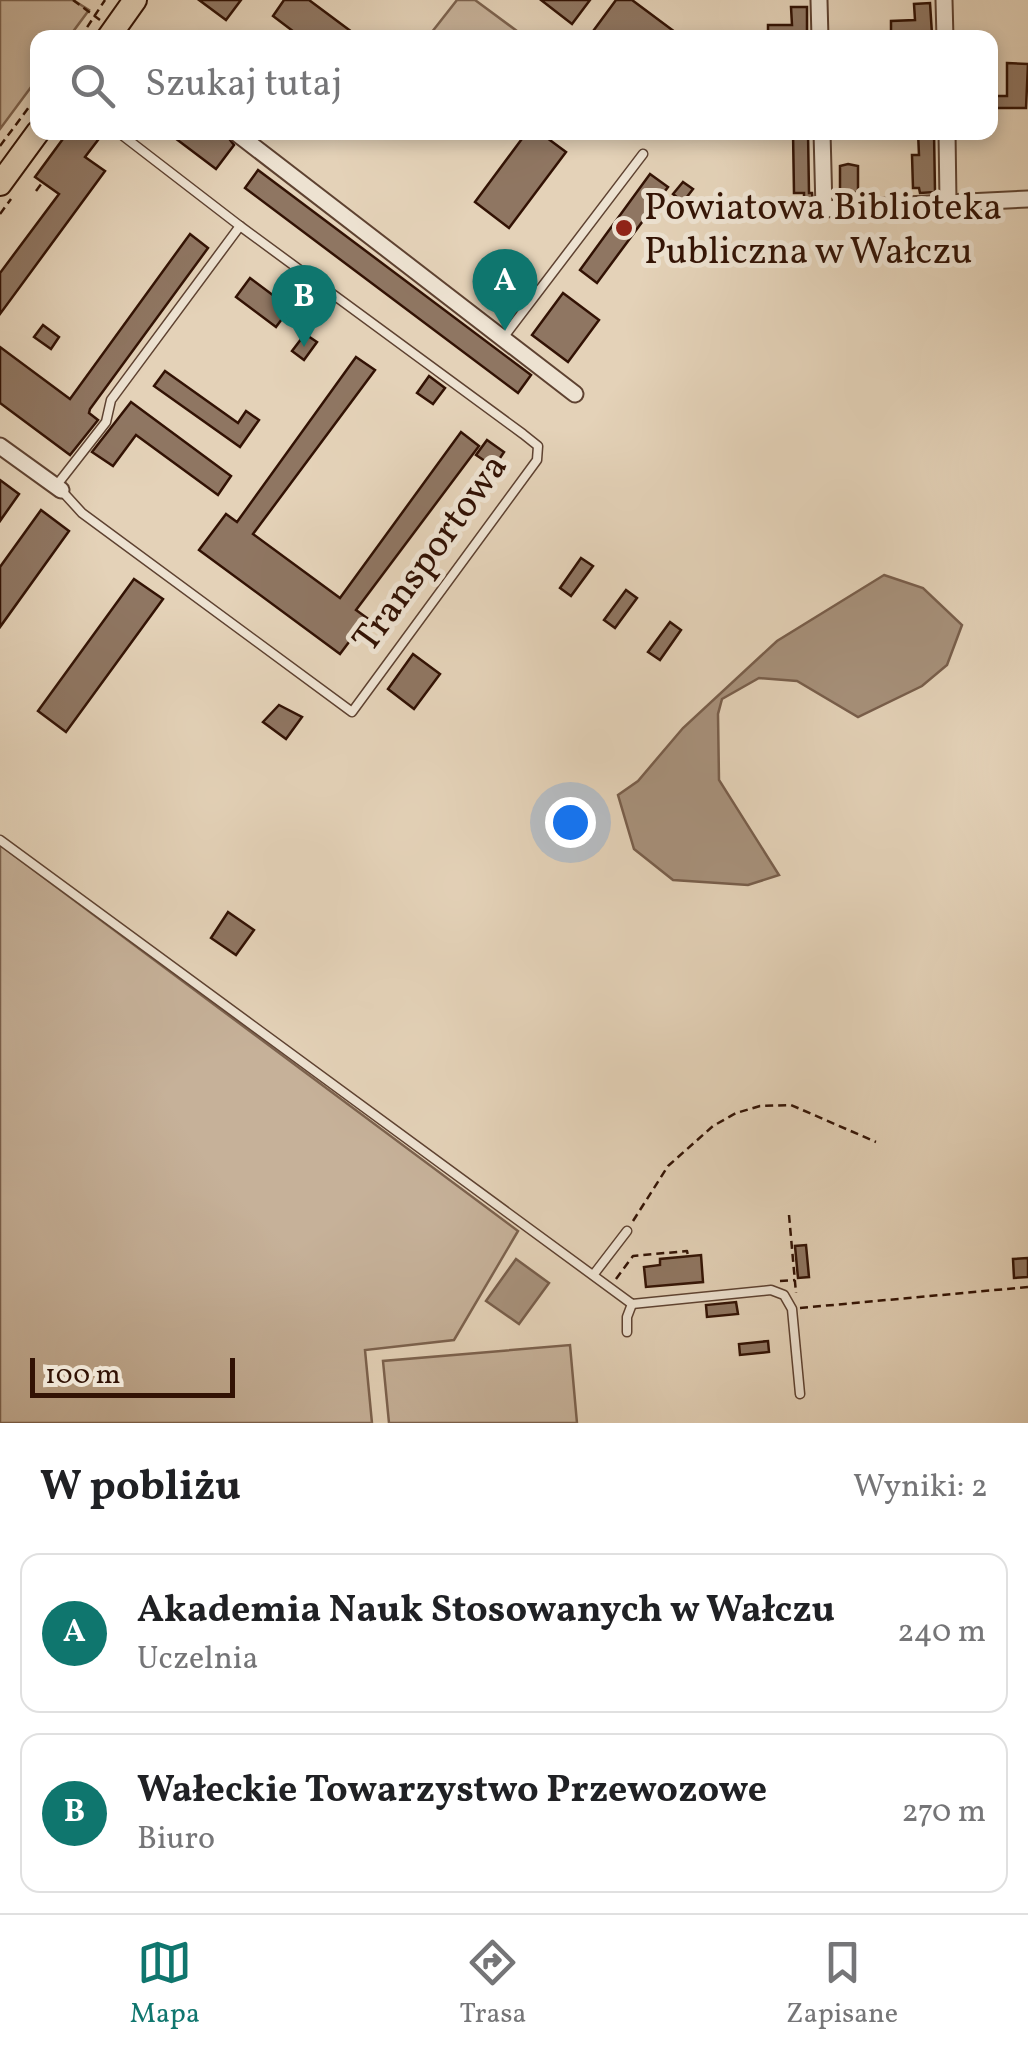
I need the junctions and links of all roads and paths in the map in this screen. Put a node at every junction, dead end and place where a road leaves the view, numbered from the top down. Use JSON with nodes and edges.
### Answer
{"nodes":[{"id":1,"x":73,"y":0,"type":"edge"},
{"id":2,"x":105,"y":0,"type":"edge"},
{"id":3,"x":136,"y":0,"type":"edge"},
{"id":4,"x":819,"y":0,"type":"edge"},
{"id":5,"x":944,"y":0,"type":"edge"},
{"id":6,"x":94,"y":14,"type":"junction"},
{"id":7,"x":85,"y":30,"type":"edge"},
{"id":8,"x":116,"y":30,"type":"edge"},
{"id":9,"x":820,"y":30,"type":"edge"},
{"id":10,"x":945,"y":30,"type":"edge"},
{"id":11,"x":30,"y":106,"type":"edge"},
{"id":12,"x":32,"y":140,"type":"edge"},
{"id":13,"x":128,"y":140,"type":"edge"},
{"id":14,"x":246,"y":140,"type":"edge"},
{"id":15,"x":822,"y":140,"type":"edge"},
{"id":16,"x":947,"y":140,"type":"edge"},
{"id":17,"x":0,"y":146,"type":"edge"},
{"id":18,"x":643,"y":154,"type":"dead end"},
{"id":19,"x":42,"y":182,"type":"dead end"},
{"id":20,"x":0,"y":184,"type":"edge"},
{"id":21,"x":36,"y":191,"type":"dead end"},
{"id":22,"x":1028,"y":199,"type":"edge"},
{"id":23,"x":948,"y":202,"type":"junction"},
{"id":24,"x":240,"y":226,"type":"junction"},
{"id":25,"x":503,"y":338,"type":"junction"},
{"id":26,"x":575,"y":394,"type":"dead end"},
{"id":27,"x":0,"y":446,"type":"edge"},
{"id":28,"x":59,"y":488,"type":"junction"},
{"id":29,"x":0,"y":840,"type":"edge"},
{"id":30,"x":876,"y":1142,"type":"dead end"},
{"id":31,"x":789,"y":1215,"type":"dead end"},
{"id":32,"x":627,"y":1231,"type":"joint"},
{"id":33,"x":688,"y":1256,"type":"dead end"},
{"id":34,"x":594,"y":1274,"type":"junction"},
{"id":35,"x":795,"y":1280,"type":"junction"},
{"id":36,"x":615,"y":1282,"type":"dead end"},
{"id":37,"x":776,"y":1282,"type":"dead end"},
{"id":38,"x":1028,"y":1287,"type":"edge"},
{"id":39,"x":796,"y":1294,"type":"dead end"},
{"id":40,"x":632,"y":1304,"type":"junction"},
{"id":41,"x":792,"y":1309,"type":"junction"},
{"id":42,"x":628,"y":1332,"type":"dead end"},
{"id":43,"x":800,"y":1394,"type":"dead end"}],
"edges":[{"from":1,"to":6,"type":"path"},
{"from":2,"to":6,"type":"path"},
{"from":3,"to":8,"type":"main road"},
{"from":4,"to":9,"type":"street"},
{"from":5,"to":10,"type":"street"},
{"from":6,"to":7,"type":"path"},
{"from":11,"to":17,"type":"path"},
{"from":12,"to":20,"type":"main road"},
{"from":13,"to":24,"type":"lane","name":"Transportowa"},
{"from":14,"to":25,"type":"street"},
{"from":15,"to":23,"type":"street"},
{"from":16,"to":23,"type":"street"},
{"from":18,"to":25,"type":"lane"},
{"from":19,"to":21,"type":"path"},
{"from":22,"to":23,"type":"street"},
{"from":24,"to":28,"type":"lane"},
{"from":24,"to":28,"type":"lane","name":"Transportowa"},
{"from":25,"to":26,"type":"street"},
{"from":27,"to":28,"type":"street","name":"Transportowa"},
{"from":29,"to":34,"type":"lane"},
{"from":30,"to":32,"type":"path"},
{"from":31,"to":35,"type":"path"},
{"from":32,"to":34,"type":"lane"},
{"from":33,"to":36,"type":"path"},
{"from":34,"to":40,"type":"lane"},
{"from":35,"to":37,"type":"path"},
{"from":35,"to":39,"type":"path"},
{"from":38,"to":41,"type":"path"},
{"from":40,"to":41,"type":"lane"},
{"from":40,"to":42,"type":"lane"},
{"from":41,"to":43,"type":"lane"}]}
